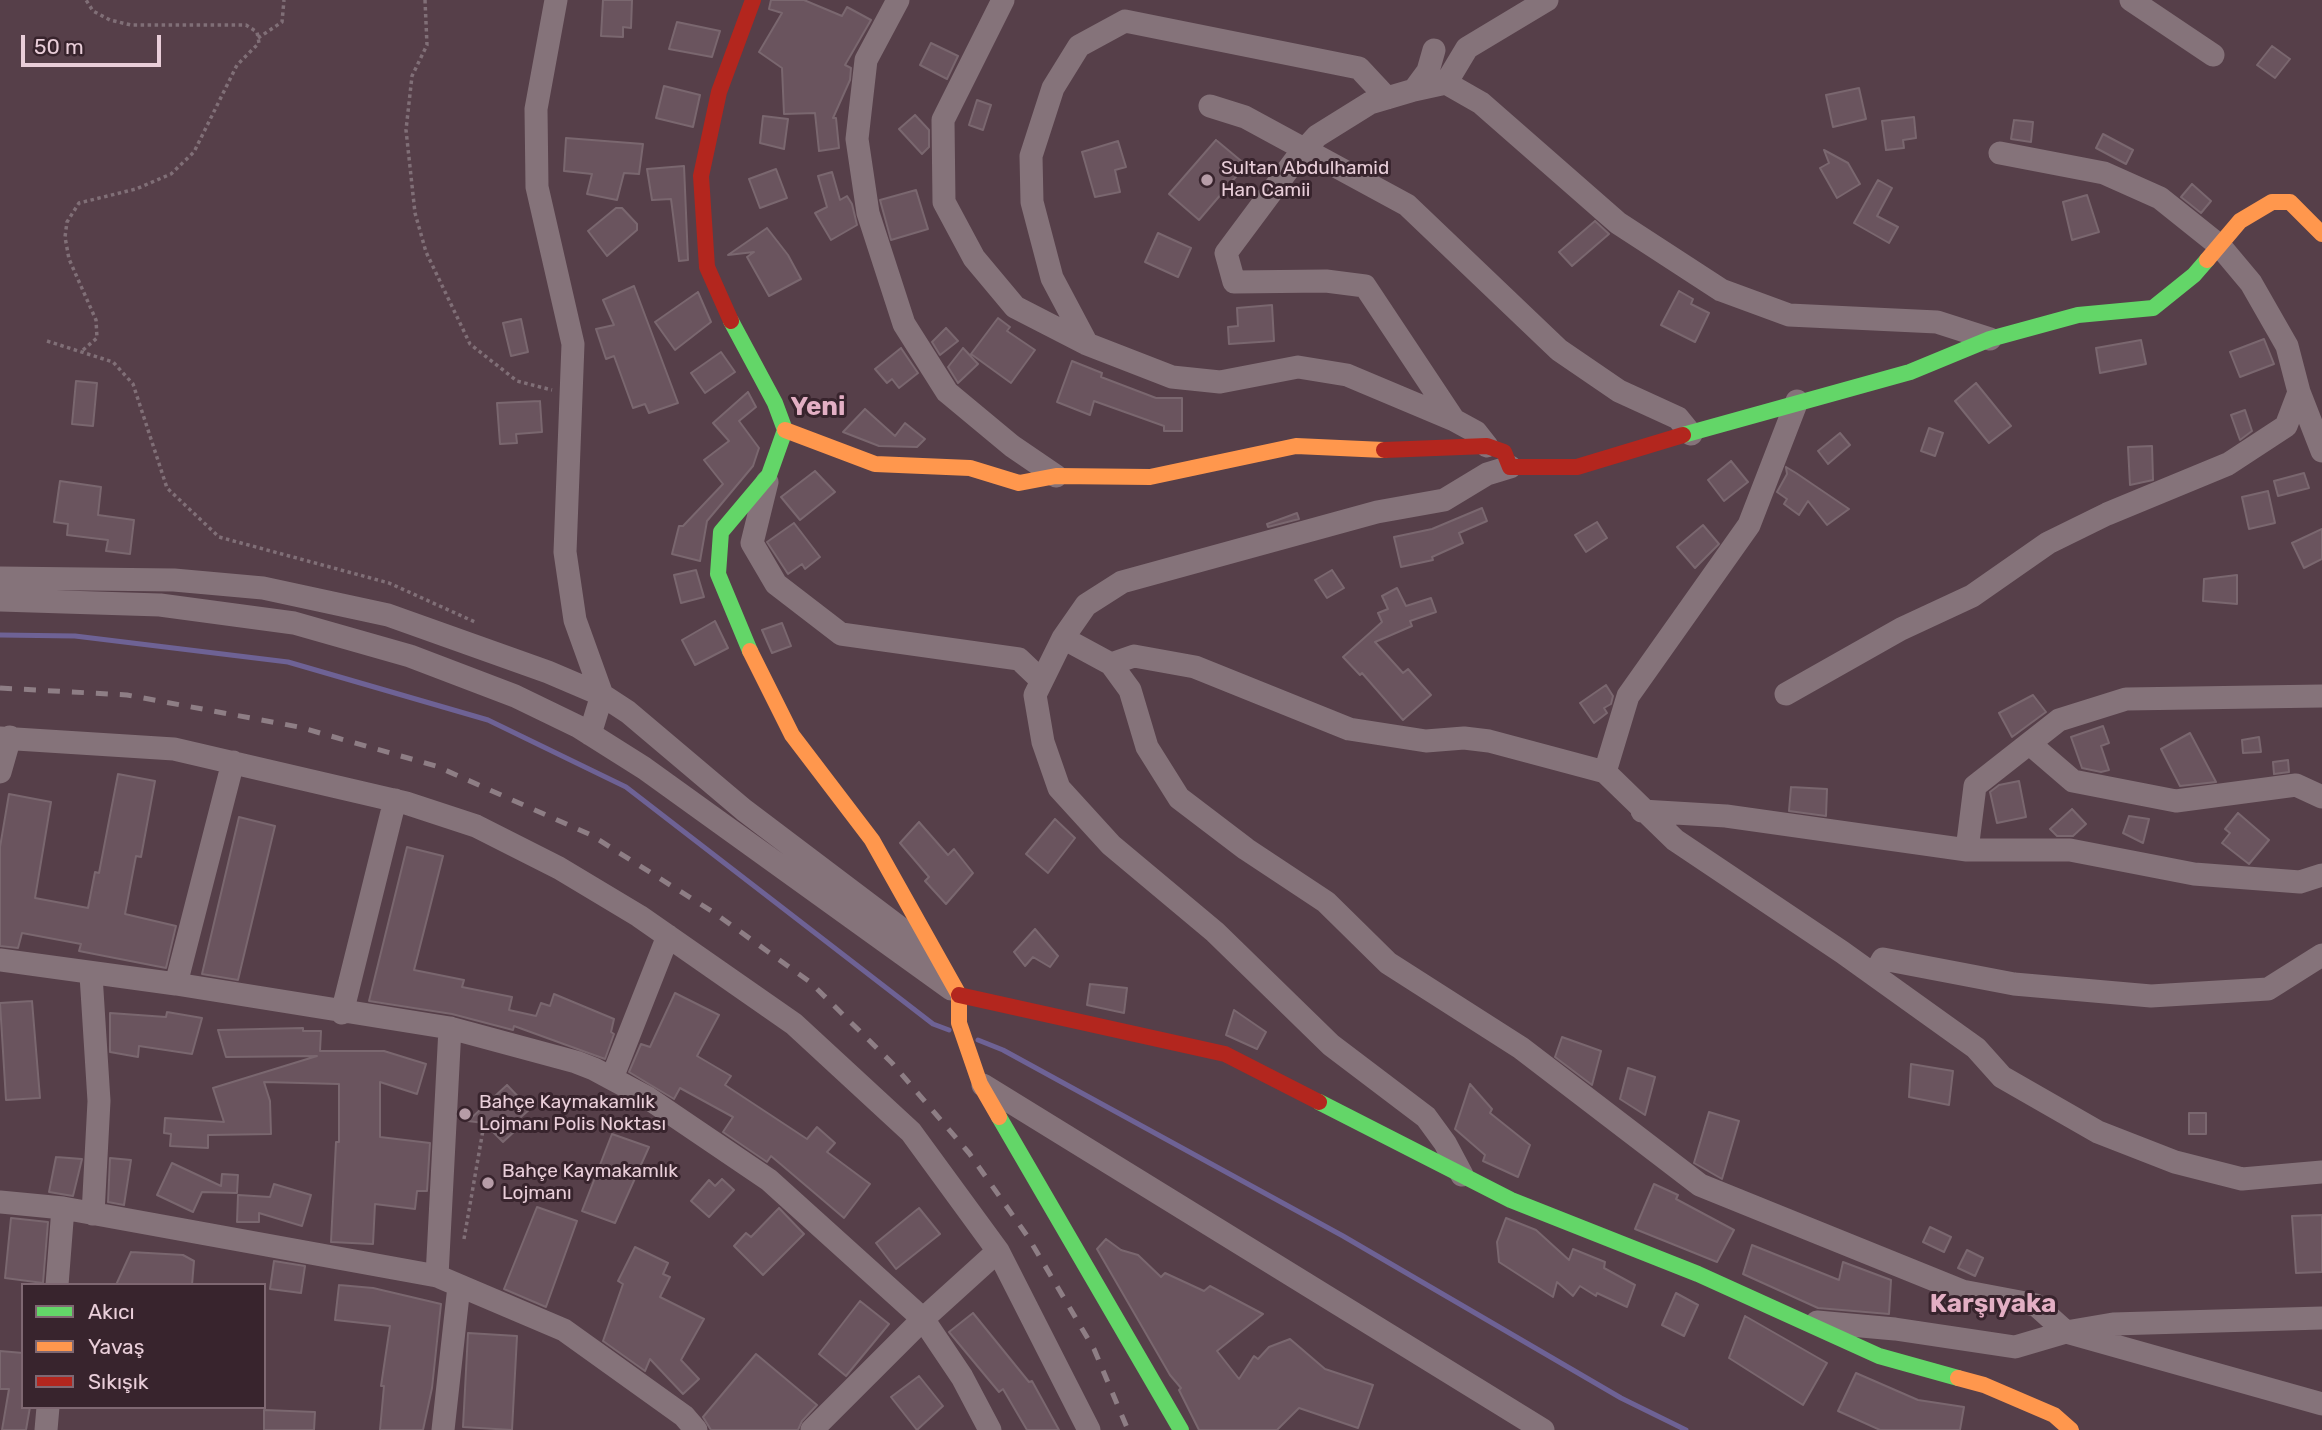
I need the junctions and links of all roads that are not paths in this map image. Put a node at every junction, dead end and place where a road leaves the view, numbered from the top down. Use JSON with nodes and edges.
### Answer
{"nodes":[{"id":1,"x":556,"y":0,"type":"edge"},
{"id":2,"x":753,"y":0,"type":"edge"},
{"id":3,"x":898,"y":0,"type":"edge"},
{"id":4,"x":1003,"y":0,"type":"edge"},
{"id":5,"x":1547,"y":0,"type":"edge"},
{"id":6,"x":2131,"y":0,"type":"edge"},
{"id":7,"x":1434,"y":50,"type":"dead end"},
{"id":8,"x":2213,"y":55,"type":"dead end"},
{"id":9,"x":1446,"y":83,"type":"junction"},
{"id":10,"x":1414,"y":90,"type":"junction"},
{"id":11,"x":1387,"y":98,"type":"junction"},
{"id":12,"x":1210,"y":106,"type":"dead end"},
{"id":13,"x":1304,"y":150,"type":"junction"},
{"id":14,"x":2000,"y":153,"type":"dead end"},
{"id":15,"x":2322,"y":234,"type":"edge"},
{"id":16,"x":2220,"y":246,"type":"junction"},
{"id":17,"x":1990,"y":339,"type":"junction"},
{"id":18,"x":1087,"y":344,"type":"junction"},
{"id":19,"x":2299,"y":393,"type":"junction"},
{"id":20,"x":1797,"y":401,"type":"junction"},
{"id":21,"x":1454,"y":421,"type":"junction"},
{"id":22,"x":785,"y":430,"type":"junction"},
{"id":23,"x":1691,"y":434,"type":"junction"},
{"id":24,"x":1487,"y":446,"type":"junction"},
{"id":25,"x":2322,"y":451,"type":"edge"},
{"id":26,"x":1510,"y":467,"type":"junction"},
{"id":27,"x":769,"y":475,"type":"junction"},
{"id":28,"x":1056,"y":476,"type":"junction"},
{"id":29,"x":0,"y":578,"type":"edge"},
{"id":30,"x":0,"y":600,"type":"edge"},
{"id":31,"x":1063,"y":638,"type":"junction"},
{"id":32,"x":1111,"y":664,"type":"junction"},
{"id":33,"x":1041,"y":680,"type":"junction"},
{"id":34,"x":1786,"y":694,"type":"dead end"},
{"id":35,"x":602,"y":695,"type":"junction"},
{"id":36,"x":2322,"y":695,"type":"edge"},
{"id":37,"x":590,"y":734,"type":"junction"},
{"id":38,"x":5,"y":738,"type":"edge"},
{"id":39,"x":2030,"y":744,"type":"junction"},
{"id":40,"x":233,"y":762,"type":"junction"},
{"id":41,"x":0,"y":772,"type":"edge"},
{"id":42,"x":1605,"y":772,"type":"junction"},
{"id":43,"x":2322,"y":797,"type":"edge"},
{"id":44,"x":396,"y":800,"type":"junction"},
{"id":45,"x":1643,"y":811,"type":"junction"},
{"id":46,"x":1966,"y":849,"type":"junction"},
{"id":47,"x":2322,"y":875,"type":"edge"},
{"id":48,"x":668,"y":936,"type":"junction"},
{"id":49,"x":2322,"y":955,"type":"edge"},
{"id":50,"x":0,"y":960,"type":"edge"},
{"id":51,"x":91,"y":975,"type":"junction"},
{"id":52,"x":1874,"y":975,"type":"junction"},
{"id":53,"x":176,"y":984,"type":"junction"},
{"id":54,"x":959,"y":995,"type":"junction"},
{"id":55,"x":342,"y":1013,"type":"junction"},
{"id":56,"x":450,"y":1028,"type":"junction"},
{"id":57,"x":977,"y":1077,"type":"junction"},
{"id":58,"x":612,"y":1078,"type":"junction"},
{"id":59,"x":2322,"y":1172,"type":"edge"},
{"id":60,"x":1462,"y":1175,"type":"junction"},
{"id":61,"x":0,"y":1202,"type":"edge"},
{"id":62,"x":63,"y":1208,"type":"junction"},
{"id":63,"x":93,"y":1214,"type":"junction"},
{"id":64,"x":998,"y":1251,"type":"junction"},
{"id":65,"x":437,"y":1276,"type":"junction"},
{"id":66,"x":57,"y":1283,"type":"edge"},
{"id":67,"x":459,"y":1286,"type":"junction"},
{"id":68,"x":2322,"y":1318,"type":"edge"},
{"id":69,"x":923,"y":1319,"type":"junction"},
{"id":70,"x":1804,"y":1321,"type":"junction"},
{"id":71,"x":2066,"y":1332,"type":"junction"},
{"id":72,"x":2322,"y":1404,"type":"edge"},
{"id":73,"x":48,"y":1409,"type":"edge"},
{"id":74,"x":1536,"y":1428,"type":"edge"},
{"id":75,"x":46,"y":1430,"type":"edge"},
{"id":76,"x":443,"y":1430,"type":"edge"},
{"id":77,"x":695,"y":1430,"type":"edge"},
{"id":78,"x":812,"y":1430,"type":"edge"},
{"id":79,"x":990,"y":1430,"type":"edge"},
{"id":80,"x":1089,"y":1430,"type":"edge"},
{"id":81,"x":1181,"y":1430,"type":"edge"},
{"id":82,"x":2071,"y":1430,"type":"edge"}],
"edges":[{"from":1,"to":35,"type":"street"},
{"from":2,"to":22,"type":"street"},
{"from":3,"to":28,"type":"street"},
{"from":4,"to":18,"type":"street"},
{"from":5,"to":9,"type":"street"},
{"from":6,"to":8,"type":"street"},
{"from":7,"to":10,"type":"street"},
{"from":9,"to":10,"type":"street"},
{"from":9,"to":17,"type":"street"},
{"from":10,"to":11,"type":"street"},
{"from":11,"to":13,"type":"street"},
{"from":11,"to":18,"type":"street"},
{"from":12,"to":13,"type":"street"},
{"from":13,"to":21,"type":"street"},
{"from":13,"to":23,"type":"street"},
{"from":14,"to":16,"type":"street"},
{"from":15,"to":16,"type":"street"},
{"from":16,"to":17,"type":"street"},
{"from":16,"to":19,"type":"street"},
{"from":17,"to":20,"type":"street"},
{"from":18,"to":21,"type":"street"},
{"from":19,"to":25,"type":"street"},
{"from":19,"to":34,"type":"street"},
{"from":20,"to":23,"type":"street"},
{"from":20,"to":42,"type":"street"},
{"from":21,"to":24,"type":"street"},
{"from":22,"to":27,"type":"street"},
{"from":22,"to":28,"type":"street"},
{"from":23,"to":26,"type":"street"},
{"from":24,"to":26,"type":"street"},
{"from":24,"to":28,"type":"street"},
{"from":26,"to":31,"type":"street"},
{"from":27,"to":33,"type":"street"},
{"from":27,"to":54,"type":"street"},
{"from":29,"to":35,"type":"street"},
{"from":30,"to":37,"type":"street"},
{"from":31,"to":32,"type":"street"},
{"from":31,"to":33,"type":"street"},
{"from":32,"to":42,"type":"street"},
{"from":32,"to":71,"type":"street"},
{"from":33,"to":60,"type":"street"},
{"from":35,"to":37,"type":"street"},
{"from":35,"to":54,"type":"street"},
{"from":36,"to":39,"type":"street"},
{"from":37,"to":54,"type":"street"},
{"from":38,"to":40,"type":"street"},
{"from":38,"to":41,"type":"street"},
{"from":39,"to":43,"type":"street"},
{"from":39,"to":46,"type":"street"},
{"from":40,"to":44,"type":"street"},
{"from":40,"to":53,"type":"street"},
{"from":42,"to":45,"type":"street"},
{"from":44,"to":48,"type":"street"},
{"from":44,"to":55,"type":"street"},
{"from":45,"to":46,"type":"street"},
{"from":45,"to":52,"type":"street"},
{"from":46,"to":47,"type":"street"},
{"from":48,"to":58,"type":"street"},
{"from":48,"to":64,"type":"street"},
{"from":49,"to":52,"type":"street"},
{"from":50,"to":51,"type":"street"},
{"from":51,"to":53,"type":"street"},
{"from":51,"to":63,"type":"street"},
{"from":52,"to":59,"type":"street"},
{"from":53,"to":55,"type":"street"},
{"from":54,"to":57,"type":"street"},
{"from":54,"to":60,"type":"street"},
{"from":55,"to":56,"type":"street"},
{"from":56,"to":58,"type":"street"},
{"from":56,"to":65,"type":"street"},
{"from":57,"to":74,"type":"street"},
{"from":57,"to":81,"type":"street"},
{"from":58,"to":69,"type":"street"},
{"from":60,"to":70,"type":"street"},
{"from":61,"to":62,"type":"street"},
{"from":62,"to":63,"type":"street"},
{"from":62,"to":66,"type":"street"},
{"from":63,"to":65,"type":"street"},
{"from":64,"to":69,"type":"street"},
{"from":64,"to":80,"type":"street"},
{"from":65,"to":67,"type":"street"},
{"from":67,"to":76,"type":"street"},
{"from":67,"to":77,"type":"street"},
{"from":68,"to":71,"type":"street"},
{"from":69,"to":78,"type":"street"},
{"from":69,"to":79,"type":"street"},
{"from":70,"to":71,"type":"street"},
{"from":70,"to":82,"type":"street"},
{"from":71,"to":72,"type":"street"},
{"from":73,"to":75,"type":"street"}]}
